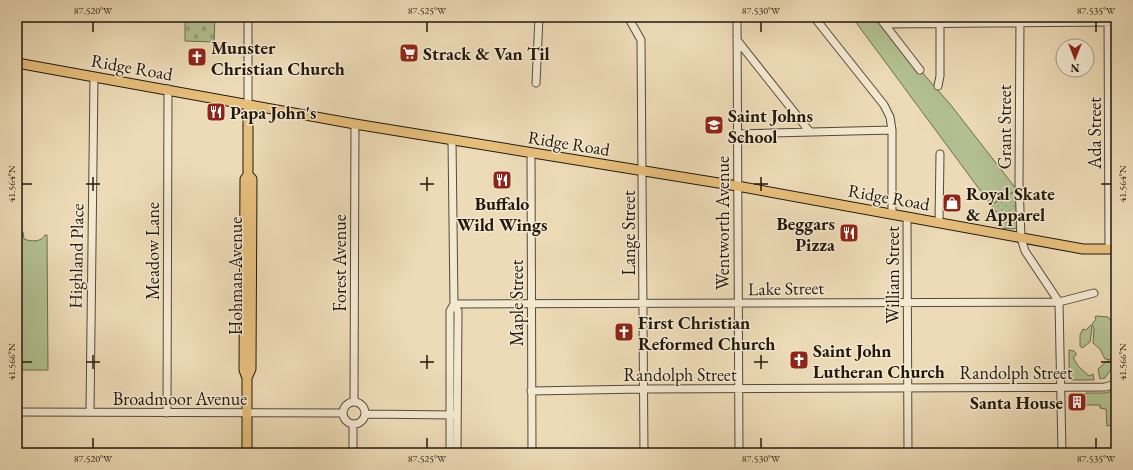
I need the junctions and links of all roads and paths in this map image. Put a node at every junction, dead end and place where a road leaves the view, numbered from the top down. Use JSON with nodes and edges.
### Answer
{"nodes":[{"id":1,"x":248,"y":17,"type":"edge"},
{"id":2,"x":539,"y":17,"type":"edge"},
{"id":3,"x":628,"y":17,"type":"edge"},
{"id":4,"x":737,"y":17,"type":"edge"},
{"id":5,"x":814,"y":17,"type":"edge"},
{"id":6,"x":879,"y":17,"type":"edge"},
{"id":7,"x":940,"y":20,"type":"edge"},
{"id":8,"x":1020,"y":20,"type":"edge"},
{"id":9,"x":1111,"y":20,"type":"edge"},
{"id":10,"x":884,"y":24,"type":"junction"},
{"id":11,"x":737,"y":40,"type":"junction"},
{"id":12,"x":17,"y":63,"type":"edge"},
{"id":13,"x":920,"y":70,"type":"dead end"},
{"id":14,"x":94,"y":77,"type":"junction"},
{"id":15,"x":536,"y":83,"type":"dead end"},
{"id":16,"x":938,"y":86,"type":"dead end"},
{"id":17,"x":168,"y":89,"type":"junction"},
{"id":18,"x":248,"y":104,"type":"junction"},
{"id":19,"x":355,"y":124,"type":"junction"},
{"id":20,"x":892,"y":130,"type":"junction"},
{"id":21,"x":810,"y":132,"type":"junction"},
{"id":22,"x":737,"y":134,"type":"junction"},
{"id":23,"x":452,"y":140,"type":"junction"},
{"id":24,"x":531,"y":153,"type":"junction"},
{"id":25,"x":940,"y":154,"type":"dead end"},
{"id":26,"x":642,"y":170,"type":"junction"},
{"id":27,"x":737,"y":186,"type":"junction"},
{"id":28,"x":892,"y":214,"type":"junction"},
{"id":29,"x":907,"y":217,"type":"junction"},
{"id":30,"x":939,"y":223,"type":"junction"},
{"id":31,"x":1021,"y":238,"type":"junction"},
{"id":32,"x":1113,"y":249,"type":"edge"},
{"id":33,"x":1094,"y":293,"type":"dead end"},
{"id":34,"x":907,"y":301,"type":"junction"},
{"id":35,"x":1059,"y":302,"type":"junction"},
{"id":36,"x":643,"y":303,"type":"junction"},
{"id":37,"x":738,"y":303,"type":"junction"},
{"id":38,"x":454,"y":304,"type":"junction"},
{"id":39,"x":531,"y":304,"type":"junction"},
{"id":40,"x":1116,"y":384,"type":"edge"},
{"id":41,"x":1061,"y":387,"type":"junction"},
{"id":42,"x":738,"y":388,"type":"junction"},
{"id":43,"x":908,"y":388,"type":"junction"},
{"id":44,"x":644,"y":389,"type":"junction"},
{"id":45,"x":531,"y":391,"type":"junction"},
{"id":46,"x":354,"y":402,"type":"junction"},
{"id":47,"x":17,"y":412,"type":"edge"},
{"id":48,"x":90,"y":412,"type":"junction"},
{"id":49,"x":167,"y":413,"type":"junction"},
{"id":50,"x":342,"y":413,"type":"junction"},
{"id":51,"x":247,"y":414,"type":"junction"},
{"id":52,"x":365,"y":414,"type":"junction"},
{"id":53,"x":454,"y":415,"type":"junction"},
{"id":54,"x":353,"y":425,"type":"junction"},
{"id":55,"x":247,"y":452,"type":"edge"},
{"id":56,"x":353,"y":453,"type":"edge"},
{"id":57,"x":450,"y":453,"type":"edge"},
{"id":58,"x":457,"y":453,"type":"edge"},
{"id":59,"x":532,"y":453,"type":"edge"},
{"id":60,"x":644,"y":453,"type":"edge"},
{"id":61,"x":739,"y":453,"type":"edge"},
{"id":62,"x":908,"y":453,"type":"edge"},
{"id":63,"x":1062,"y":453,"type":"edge"}],
"edges":[{"from":1,"to":18,"type":"street","name":"Hohman Avenue"},
{"from":2,"to":15,"type":"street"},
{"from":3,"to":26,"type":"street","name":"Lange Street"},
{"from":4,"to":11,"type":"street","name":"Wentworth Avenue"},
{"from":5,"to":20,"type":"street"},
{"from":6,"to":10,"type":"street"},
{"from":7,"to":8,"type":"street"},
{"from":7,"to":10,"type":"street"},
{"from":7,"to":16,"type":"street"},
{"from":8,"to":9,"type":"street"},
{"from":8,"to":31,"type":"street","name":"Grant Street"},
{"from":9,"to":32,"type":"street","name":"Ada Street"},
{"from":10,"to":13,"type":"street"},
{"from":11,"to":21,"type":"street"},
{"from":11,"to":22,"type":"street","name":"Wentworth Avenue"},
{"from":12,"to":14,"type":"main road","name":"Ridge Road"},
{"from":14,"to":17,"type":"main road","name":"Ridge Road"},
{"from":14,"to":48,"type":"street","name":"Highland Place"},
{"from":17,"to":18,"type":"main road","name":"Ridge Road"},
{"from":17,"to":49,"type":"street","name":"Meadow Lane"},
{"from":18,"to":19,"type":"main road","name":"Ridge Road"},
{"from":18,"to":51,"type":"main road","name":"Hohman Avenue"},
{"from":19,"to":23,"type":"main road","name":"Ridge Road"},
{"from":19,"to":46,"type":"street","name":"Forest Avenue"},
{"from":20,"to":21,"type":"street"},
{"from":20,"to":28,"type":"street"},
{"from":21,"to":22,"type":"street"},
{"from":22,"to":27,"type":"street","name":"Wentworth Avenue"},
{"from":23,"to":24,"type":"main road","name":"Ridge Road"},
{"from":23,"to":38,"type":"street"},
{"from":24,"to":26,"type":"main road","name":"Ridge Road"},
{"from":24,"to":39,"type":"street","name":"Maple Street"},
{"from":25,"to":30,"type":"street"},
{"from":26,"to":27,"type":"main road","name":"Ridge Road"},
{"from":26,"to":36,"type":"street","name":"Lange Street"},
{"from":27,"to":28,"type":"main road","name":"Ridge Road"},
{"from":27,"to":37,"type":"street","name":"Wentworth Avenue"},
{"from":28,"to":29,"type":"main road","name":"Ridge Road"},
{"from":29,"to":30,"type":"main road","name":"Ridge Road"},
{"from":29,"to":34,"type":"street","name":"William Street"},
{"from":30,"to":31,"type":"main road","name":"Ridge Road"},
{"from":31,"to":32,"type":"main road","name":"Ridge Road"},
{"from":31,"to":35,"type":"street"},
{"from":33,"to":35,"type":"street","name":"Lake Street"},
{"from":34,"to":35,"type":"street","name":"Lake Street"},
{"from":34,"to":37,"type":"street","name":"Lake Street"},
{"from":34,"to":43,"type":"street","name":"William Street"},
{"from":35,"to":41,"type":"street"},
{"from":36,"to":37,"type":"street","name":"Lake Street"},
{"from":36,"to":39,"type":"street","name":"Lake Street"},
{"from":36,"to":44,"type":"street","name":"Lange Street"},
{"from":37,"to":42,"type":"street","name":"Wentworth Avenue"},
{"from":38,"to":39,"type":"street","name":"Lake Street"},
{"from":38,"to":53,"type":"street"},
{"from":39,"to":45,"type":"street","name":"Maple Street"},
{"from":40,"to":41,"type":"street","name":"Randolph Street"},
{"from":41,"to":43,"type":"street","name":"Randolph Street"},
{"from":41,"to":63,"type":"street"},
{"from":42,"to":43,"type":"street","name":"Randolph Street"},
{"from":42,"to":44,"type":"street","name":"Randolph Street"},
{"from":42,"to":61,"type":"street","name":"Wentworth Avenue"},
{"from":43,"to":62,"type":"street","name":"William Street"},
{"from":44,"to":45,"type":"street","name":"Randolph Street"},
{"from":44,"to":60,"type":"street","name":"Lange Street"},
{"from":45,"to":59,"type":"street","name":"Maple Street"},
{"from":46,"to":50,"type":"street"},
{"from":46,"to":52,"type":"street"},
{"from":47,"to":48,"type":"street","name":"Broadmoor Avenue"},
{"from":48,"to":49,"type":"street","name":"Broadmoor Avenue"},
{"from":49,"to":51,"type":"street","name":"Broadmoor Avenue"},
{"from":50,"to":51,"type":"street","name":"Broadmoor Avenue"},
{"from":50,"to":54,"type":"street"},
{"from":51,"to":55,"type":"main road","name":"Hohman Avenue"},
{"from":52,"to":53,"type":"street"},
{"from":52,"to":54,"type":"street"},
{"from":53,"to":57,"type":"street"},
{"from":53,"to":58,"type":"street"},
{"from":54,"to":56,"type":"street"}]}
